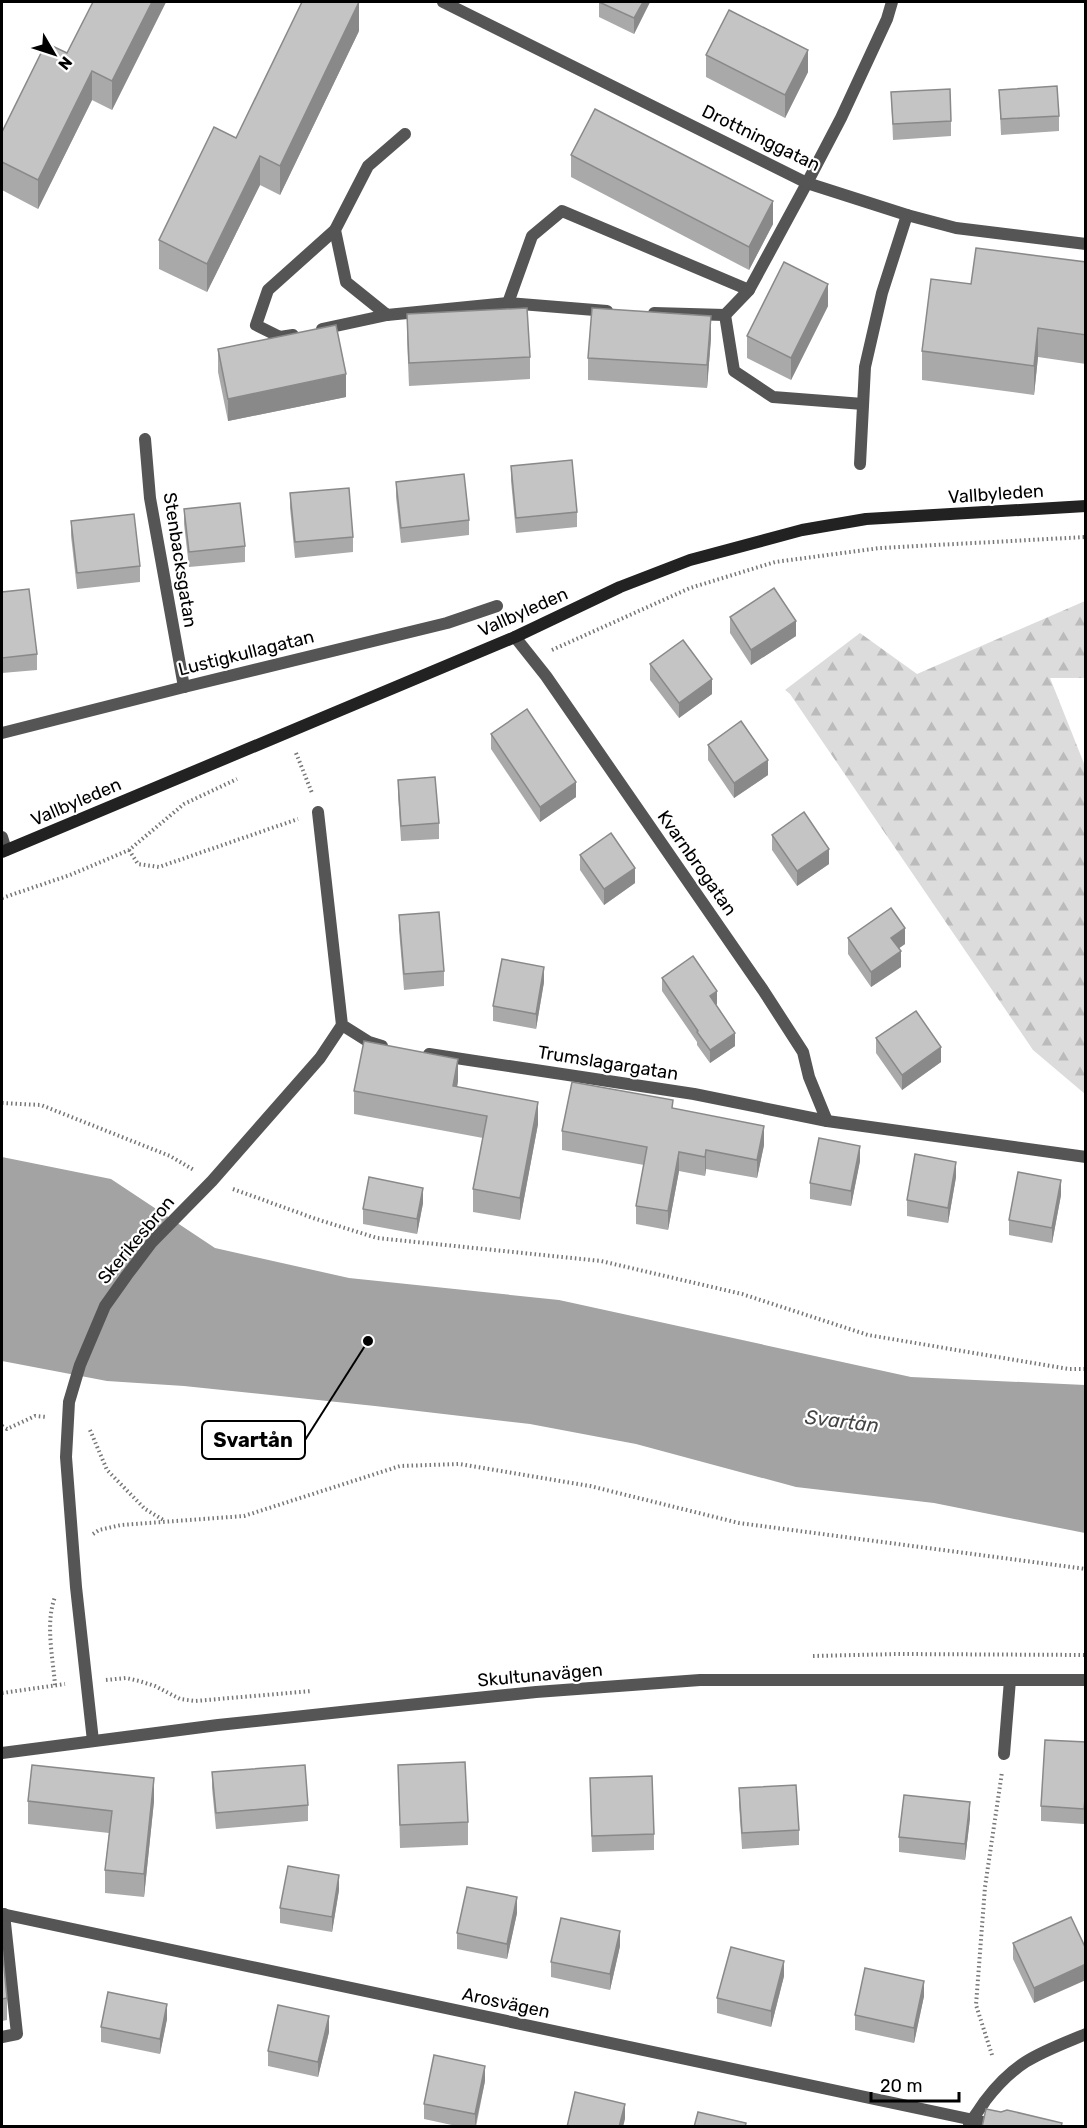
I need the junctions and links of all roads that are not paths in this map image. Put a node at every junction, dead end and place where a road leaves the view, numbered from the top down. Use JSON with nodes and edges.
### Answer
{"nodes":[{"id":1,"x":443,"y":2,"type":"edge"},
{"id":2,"x":892,"y":2,"type":"edge"},
{"id":3,"x":405,"y":134,"type":"dead end"},
{"id":4,"x":807,"y":183,"type":"junction"},
{"id":5,"x":907,"y":215,"type":"junction"},
{"id":6,"x":335,"y":230,"type":"junction"},
{"id":7,"x":1086,"y":244,"type":"edge"},
{"id":8,"x":749,"y":290,"type":"junction"},
{"id":9,"x":508,"y":303,"type":"junction"},
{"id":10,"x":614,"y":311,"type":"edge"},
{"id":11,"x":636,"y":312,"type":"edge"},
{"id":12,"x":387,"y":315,"type":"junction"},
{"id":13,"x":725,"y":315,"type":"junction"},
{"id":14,"x":863,"y":404,"type":"junction"},
{"id":15,"x":145,"y":439,"type":"dead end"},
{"id":16,"x":860,"y":464,"type":"dead end"},
{"id":17,"x":1086,"y":506,"type":"edge"},
{"id":18,"x":497,"y":606,"type":"dead end"},
{"id":19,"x":515,"y":637,"type":"junction"},
{"id":20,"x":183,"y":687,"type":"junction"},
{"id":21,"x":2,"y":734,"type":"edge"},
{"id":22,"x":318,"y":812,"type":"road end"},
{"id":23,"x":2,"y":837,"type":"edge"},
{"id":24,"x":4,"y":851,"type":"edge"},
{"id":25,"x":342,"y":1025,"type":"junction"},
{"id":26,"x":391,"y":1049,"type":"edge"},
{"id":27,"x":414,"y":1052,"type":"edge"},
{"id":28,"x":827,"y":1121,"type":"junction"},
{"id":29,"x":1086,"y":1157,"type":"edge"},
{"id":30,"x":1010,"y":1680,"type":"junction"},
{"id":31,"x":1086,"y":1680,"type":"edge"},
{"id":32,"x":93,"y":1741,"type":"junction"},
{"id":33,"x":2,"y":1754,"type":"edge"},
{"id":34,"x":1004,"y":1754,"type":"road end"},
{"id":35,"x":3,"y":1914,"type":"edge"},
{"id":36,"x":1086,"y":2034,"type":"edge"},
{"id":37,"x":2,"y":2037,"type":"edge"},
{"id":38,"x":970,"y":2123,"type":"edge"},
{"id":39,"x":1002,"y":2127,"type":"edge"}],
"edges":[{"from":1,"to":4,"type":"street","name":"Drottninggatan"},
{"from":2,"to":4,"type":"street"},
{"from":3,"to":6,"type":"street"},
{"from":4,"to":5,"type":"street","name":"Drottninggatan"},
{"from":4,"to":8,"type":"street"},
{"from":5,"to":7,"type":"street","name":"Drottninggatan"},
{"from":5,"to":14,"type":"street"},
{"from":6,"to":12,"type":"street"},
{"from":6,"to":12,"type":"street"},
{"from":8,"to":9,"type":"street"},
{"from":8,"to":13,"type":"street"},
{"from":9,"to":10,"type":"street"},
{"from":9,"to":12,"type":"street"},
{"from":11,"to":13,"type":"street"},
{"from":13,"to":14,"type":"street"},
{"from":14,"to":16,"type":"street"},
{"from":15,"to":20,"type":"street","name":"Stenbacksgatan"},
{"from":17,"to":19,"type":"main road","name":"Vallbyleden"},
{"from":18,"to":20,"type":"street","name":"Lustigkullagatan"},
{"from":19,"to":24,"type":"main road","name":"Vallbyleden"},
{"from":19,"to":28,"type":"street","name":"Kvarnbrogatan"},
{"from":20,"to":21,"type":"street","name":"Lustigkullagatan"},
{"from":22,"to":25,"type":"street"},
{"from":23,"to":24,"type":"street"},
{"from":25,"to":26,"type":"street"},
{"from":25,"to":32,"type":"street","name":"Skerikesbron"},
{"from":27,"to":28,"type":"street","name":"Trumslagargatan"},
{"from":28,"to":29,"type":"street","name":"Trumslagargatan"},
{"from":30,"to":31,"type":"street","name":"Skultunavägen"},
{"from":30,"to":32,"type":"street","name":"Skultunavägen"},
{"from":30,"to":34,"type":"street"},
{"from":32,"to":33,"type":"street","name":"Skultunavägen"},
{"from":35,"to":37,"type":"street"},
{"from":35,"to":38,"type":"street","name":"Arosvägen"},
{"from":36,"to":38,"type":"street"},
{"from":38,"to":39,"type":"street","name":"Arosvägen"}]}
